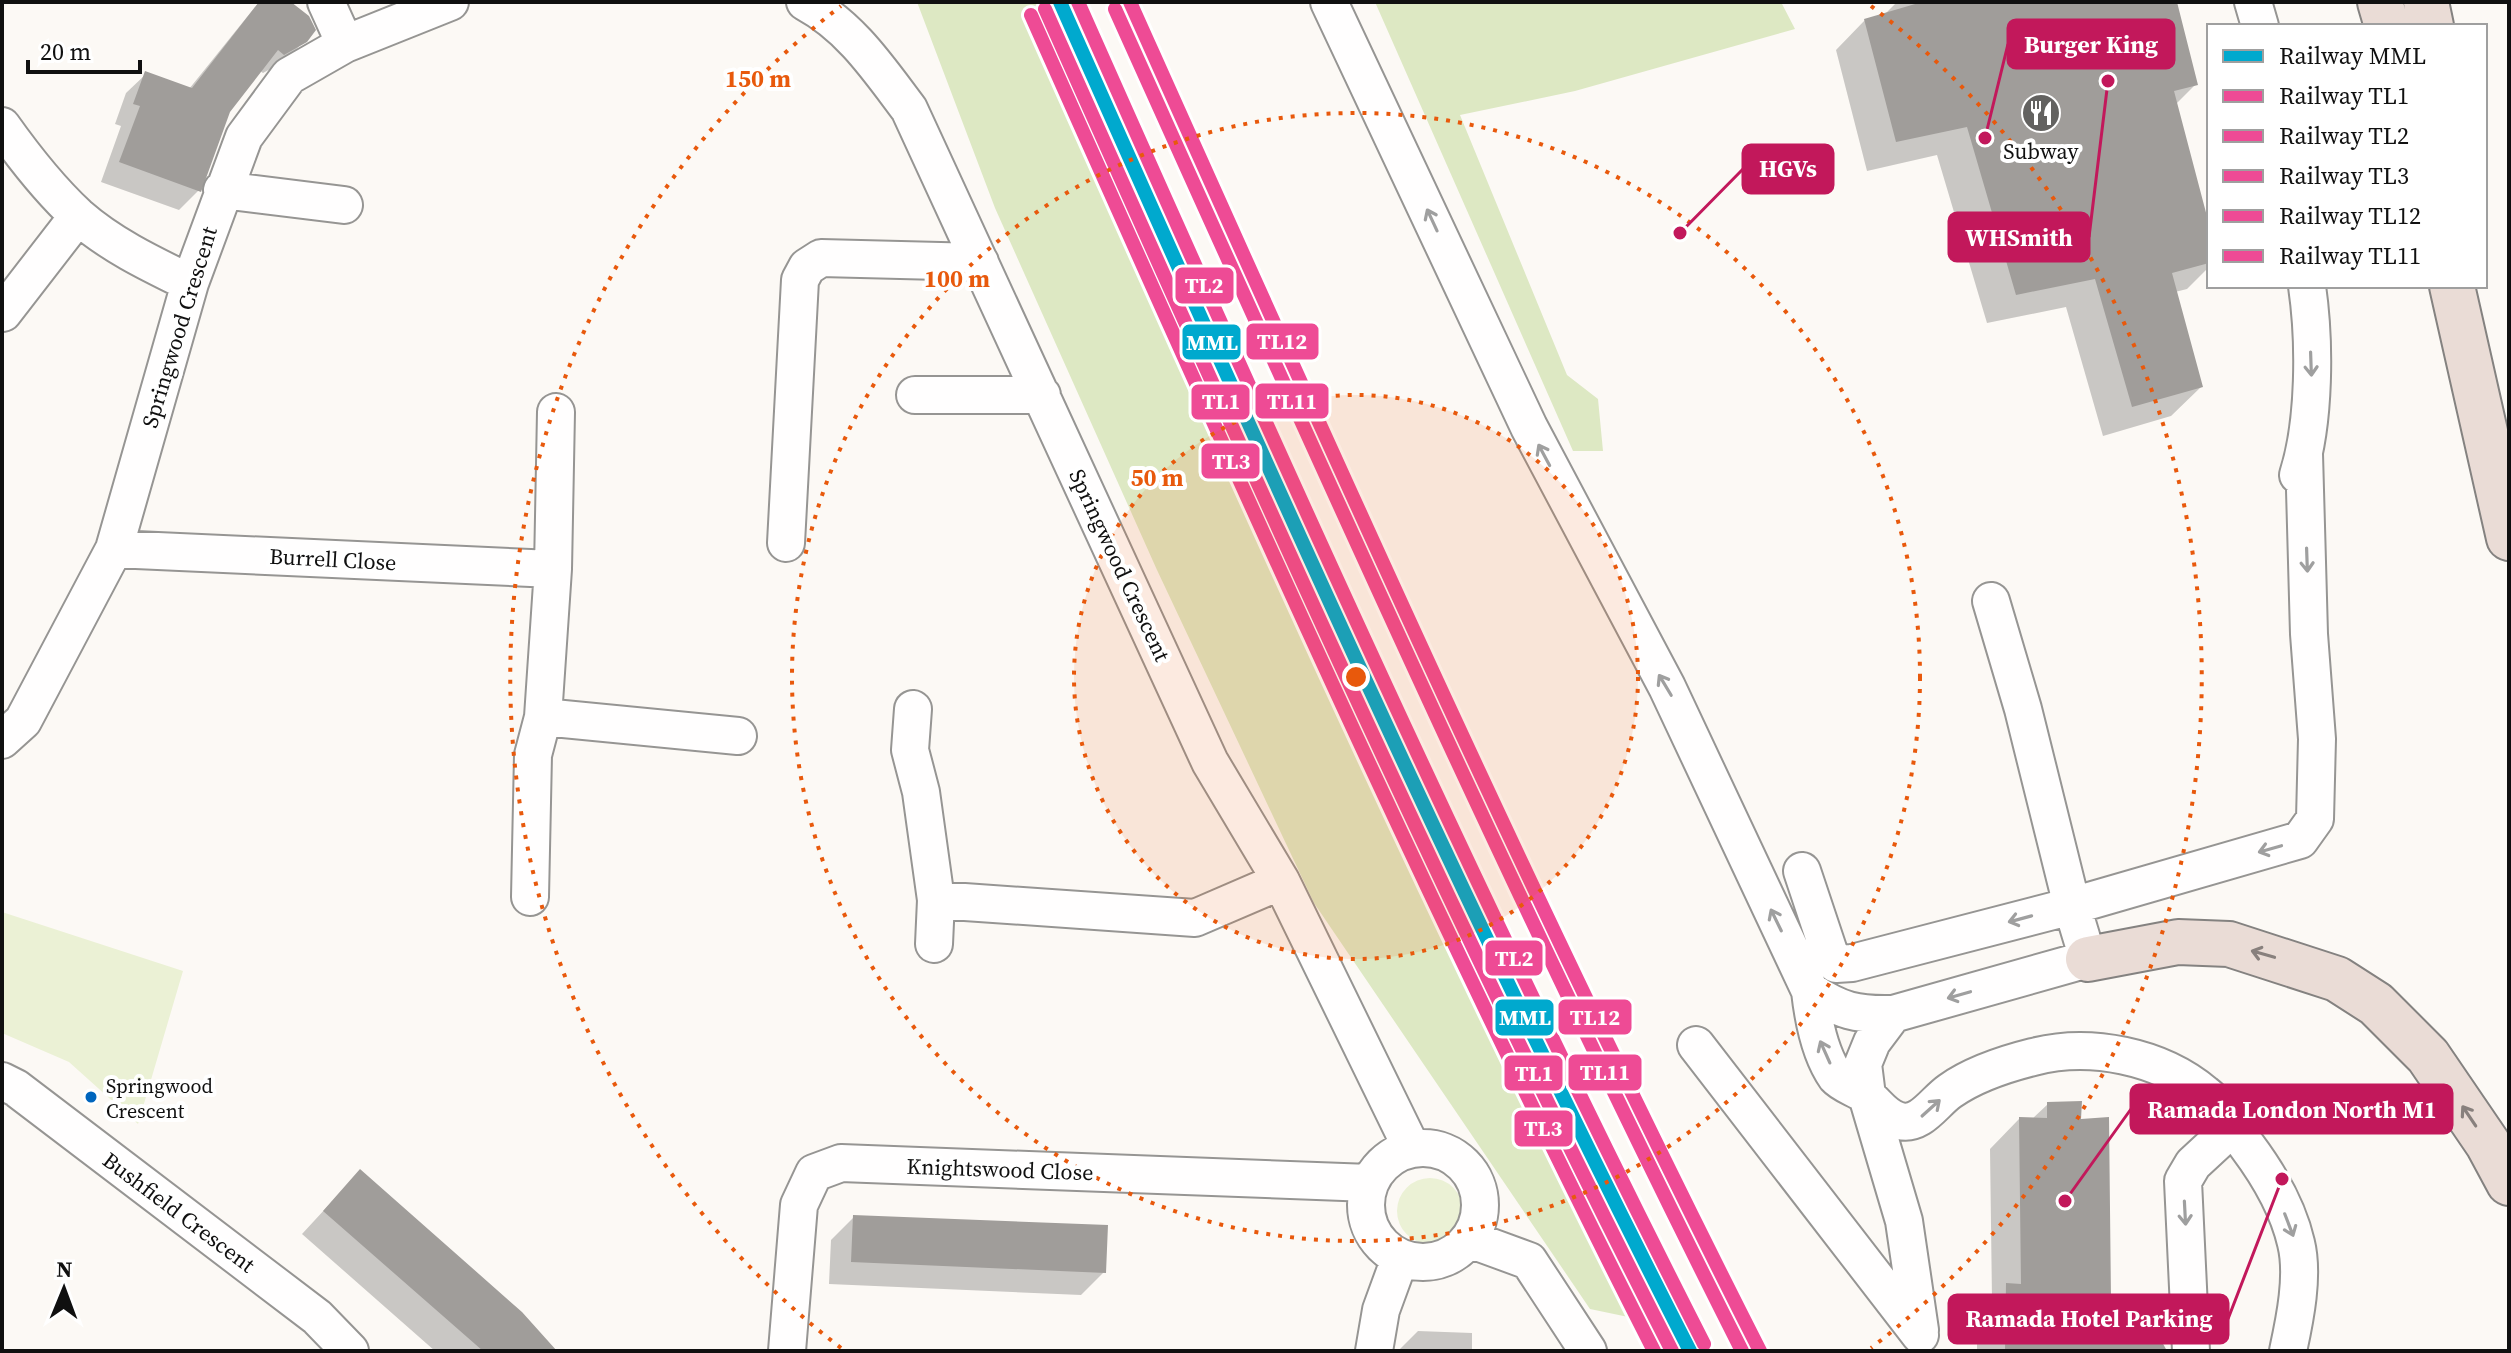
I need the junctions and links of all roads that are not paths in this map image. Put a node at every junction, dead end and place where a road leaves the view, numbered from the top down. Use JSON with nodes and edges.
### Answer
{"nodes":[{"id":1,"x":326,"y":2,"type":"edge"},
{"id":2,"x":450,"y":2,"type":"edge"},
{"id":3,"x":805,"y":2,"type":"edge"},
{"id":4,"x":1329,"y":2,"type":"edge"},
{"id":5,"x":2253,"y":2,"type":"edge"},
{"id":6,"x":2380,"y":2,"type":"edge"},
{"id":7,"x":2426,"y":2,"type":"edge"},
{"id":8,"x":2259,"y":24,"type":"edge"},
{"id":9,"x":2386,"y":24,"type":"edge"},
{"id":10,"x":2431,"y":24,"type":"edge"},
{"id":11,"x":345,"y":44,"type":"junction"},
{"id":12,"x":2,"y":126,"type":"edge"},
{"id":13,"x":222,"y":190,"type":"junction"},
{"id":14,"x":344,"y":205,"type":"dead end"},
{"id":15,"x":78,"y":216,"type":"junction"},
{"id":16,"x":980,"y":262,"type":"junction"},
{"id":17,"x":190,"y":283,"type":"junction"},
{"id":18,"x":2307,"y":288,"type":"edge"},
{"id":19,"x":2452,"y":288,"type":"edge"},
{"id":20,"x":2479,"y":288,"type":"edge"},
{"id":21,"x":3,"y":313,"type":"edge"},
{"id":22,"x":915,"y":395,"type":"dead end"},
{"id":23,"x":1042,"y":395,"type":"junction"},
{"id":24,"x":556,"y":412,"type":"dead end"},
{"id":25,"x":2304,"y":454,"type":"junction"},
{"id":26,"x":2509,"y":474,"type":"edge"},
{"id":27,"x":2282,"y":524,"type":"dead end"},
{"id":28,"x":2509,"y":538,"type":"edge"},
{"id":29,"x":786,"y":543,"type":"dead end"},
{"id":30,"x":114,"y":549,"type":"junction"},
{"id":31,"x":553,"y":569,"type":"junction"},
{"id":32,"x":1991,"y":601,"type":"dead end"},
{"id":33,"x":913,"y":709,"type":"dead end"},
{"id":34,"x":543,"y":717,"type":"junction"},
{"id":35,"x":738,"y":736,"type":"dead end"},
{"id":36,"x":2,"y":740,"type":"edge"},
{"id":37,"x":1802,"y":871,"type":"dead end"},
{"id":38,"x":1281,"y":881,"type":"junction"},
{"id":39,"x":530,"y":897,"type":"dead end"},
{"id":40,"x":936,"y":900,"type":"junction"},
{"id":41,"x":2072,"y":906,"type":"junction"},
{"id":42,"x":934,"y":944,"type":"dead end"},
{"id":43,"x":2088,"y":959,"type":"junction"},
{"id":44,"x":1810,"y":991,"type":"junction"},
{"id":45,"x":1893,"y":1014,"type":"junction"},
{"id":46,"x":1696,"y":1045,"type":"dead end"},
{"id":47,"x":2,"y":1081,"type":"edge"},
{"id":48,"x":1867,"y":1096,"type":"junction"},
{"id":49,"x":2233,"y":1127,"type":"junction"},
{"id":50,"x":1412,"y":1149,"type":"junction"},
{"id":51,"x":1370,"y":1183,"type":"junction"},
{"id":52,"x":2509,"y":1183,"type":"edge"},
{"id":53,"x":1469,"y":1239,"type":"junction"},
{"id":54,"x":1400,"y":1258,"type":"junction"},
{"id":55,"x":1923,"y":1343,"type":"edge"},
{"id":56,"x":350,"y":1351,"type":"edge"},
{"id":57,"x":787,"y":1351,"type":"edge"},
{"id":58,"x":1374,"y":1351,"type":"edge"},
{"id":59,"x":1588,"y":1351,"type":"edge"},
{"id":60,"x":2191,"y":1351,"type":"edge"},
{"id":61,"x":2288,"y":1351,"type":"edge"}],
"edges":[{"from":1,"to":11,"type":"street"},
{"from":2,"to":11,"type":"street","name":"Springwood Crescent"},
{"from":3,"to":16,"type":"street","name":"Springwood Crescent"},
{"from":44,"to":4,"type":"street","one_way":true},
{"from":5,"to":8,"type":"street"},
{"from":6,"to":9,"type":"highway"},
{"from":7,"to":10,"type":"highway"},
{"from":11,"to":13,"type":"street","name":"Springwood Crescent"},
{"from":12,"to":15,"type":"street"},
{"from":13,"to":14,"type":"street"},
{"from":13,"to":17,"type":"street","name":"Springwood Crescent"},
{"from":15,"to":17,"type":"street"},
{"from":15,"to":21,"type":"street"},
{"from":16,"to":23,"type":"street","name":"Springwood Crescent"},
{"from":16,"to":29,"type":"street"},
{"from":17,"to":30,"type":"street","name":"Springwood Crescent"},
{"from":18,"to":25,"type":"street","one_way":true},
{"from":19,"to":28,"type":"highway"},
{"from":20,"to":26,"type":"highway"},
{"from":22,"to":23,"type":"street"},
{"from":23,"to":38,"type":"street","name":"Springwood Crescent"},
{"from":24,"to":31,"type":"street"},
{"from":25,"to":27,"type":"street"},
{"from":25,"to":41,"type":"street","one_way":true},
{"from":30,"to":31,"type":"street","name":"Burrell Close"},
{"from":30,"to":36,"type":"street","name":"Springwood Crescent"},
{"from":31,"to":34,"type":"street"},
{"from":32,"to":41,"type":"street"},
{"from":33,"to":40,"type":"street"},
{"from":34,"to":35,"type":"street"},
{"from":34,"to":39,"type":"street"},
{"from":41,"to":37,"type":"street","one_way":true},
{"from":38,"to":40,"type":"street"},
{"from":38,"to":50,"type":"street","name":"Springwood Crescent"},
{"from":40,"to":42,"type":"street"},
{"from":41,"to":43,"type":"street"},
{"from":43,"to":45,"type":"street","one_way":true},
{"from":52,"to":43,"type":"highway","one_way":true},
{"from":44,"to":45,"type":"street"},
{"from":48,"to":44,"type":"street","one_way":true},
{"from":45,"to":48,"type":"street"},
{"from":46,"to":55,"type":"street"},
{"from":47,"to":56,"type":"street","name":"Bushfield Crescent"},
{"from":48,"to":49,"type":"street","one_way":true},
{"from":48,"to":55,"type":"street"},
{"from":49,"to":60,"type":"street","one_way":true},
{"from":49,"to":61,"type":"street","one_way":true},
{"from":50,"to":51,"type":"street"},
{"from":50,"to":53,"type":"street"},
{"from":51,"to":54,"type":"street"},
{"from":51,"to":57,"type":"street","name":"Knightswood Close"},
{"from":53,"to":54,"type":"street"},
{"from":53,"to":59,"type":"street"},
{"from":54,"to":58,"type":"street"}]}
